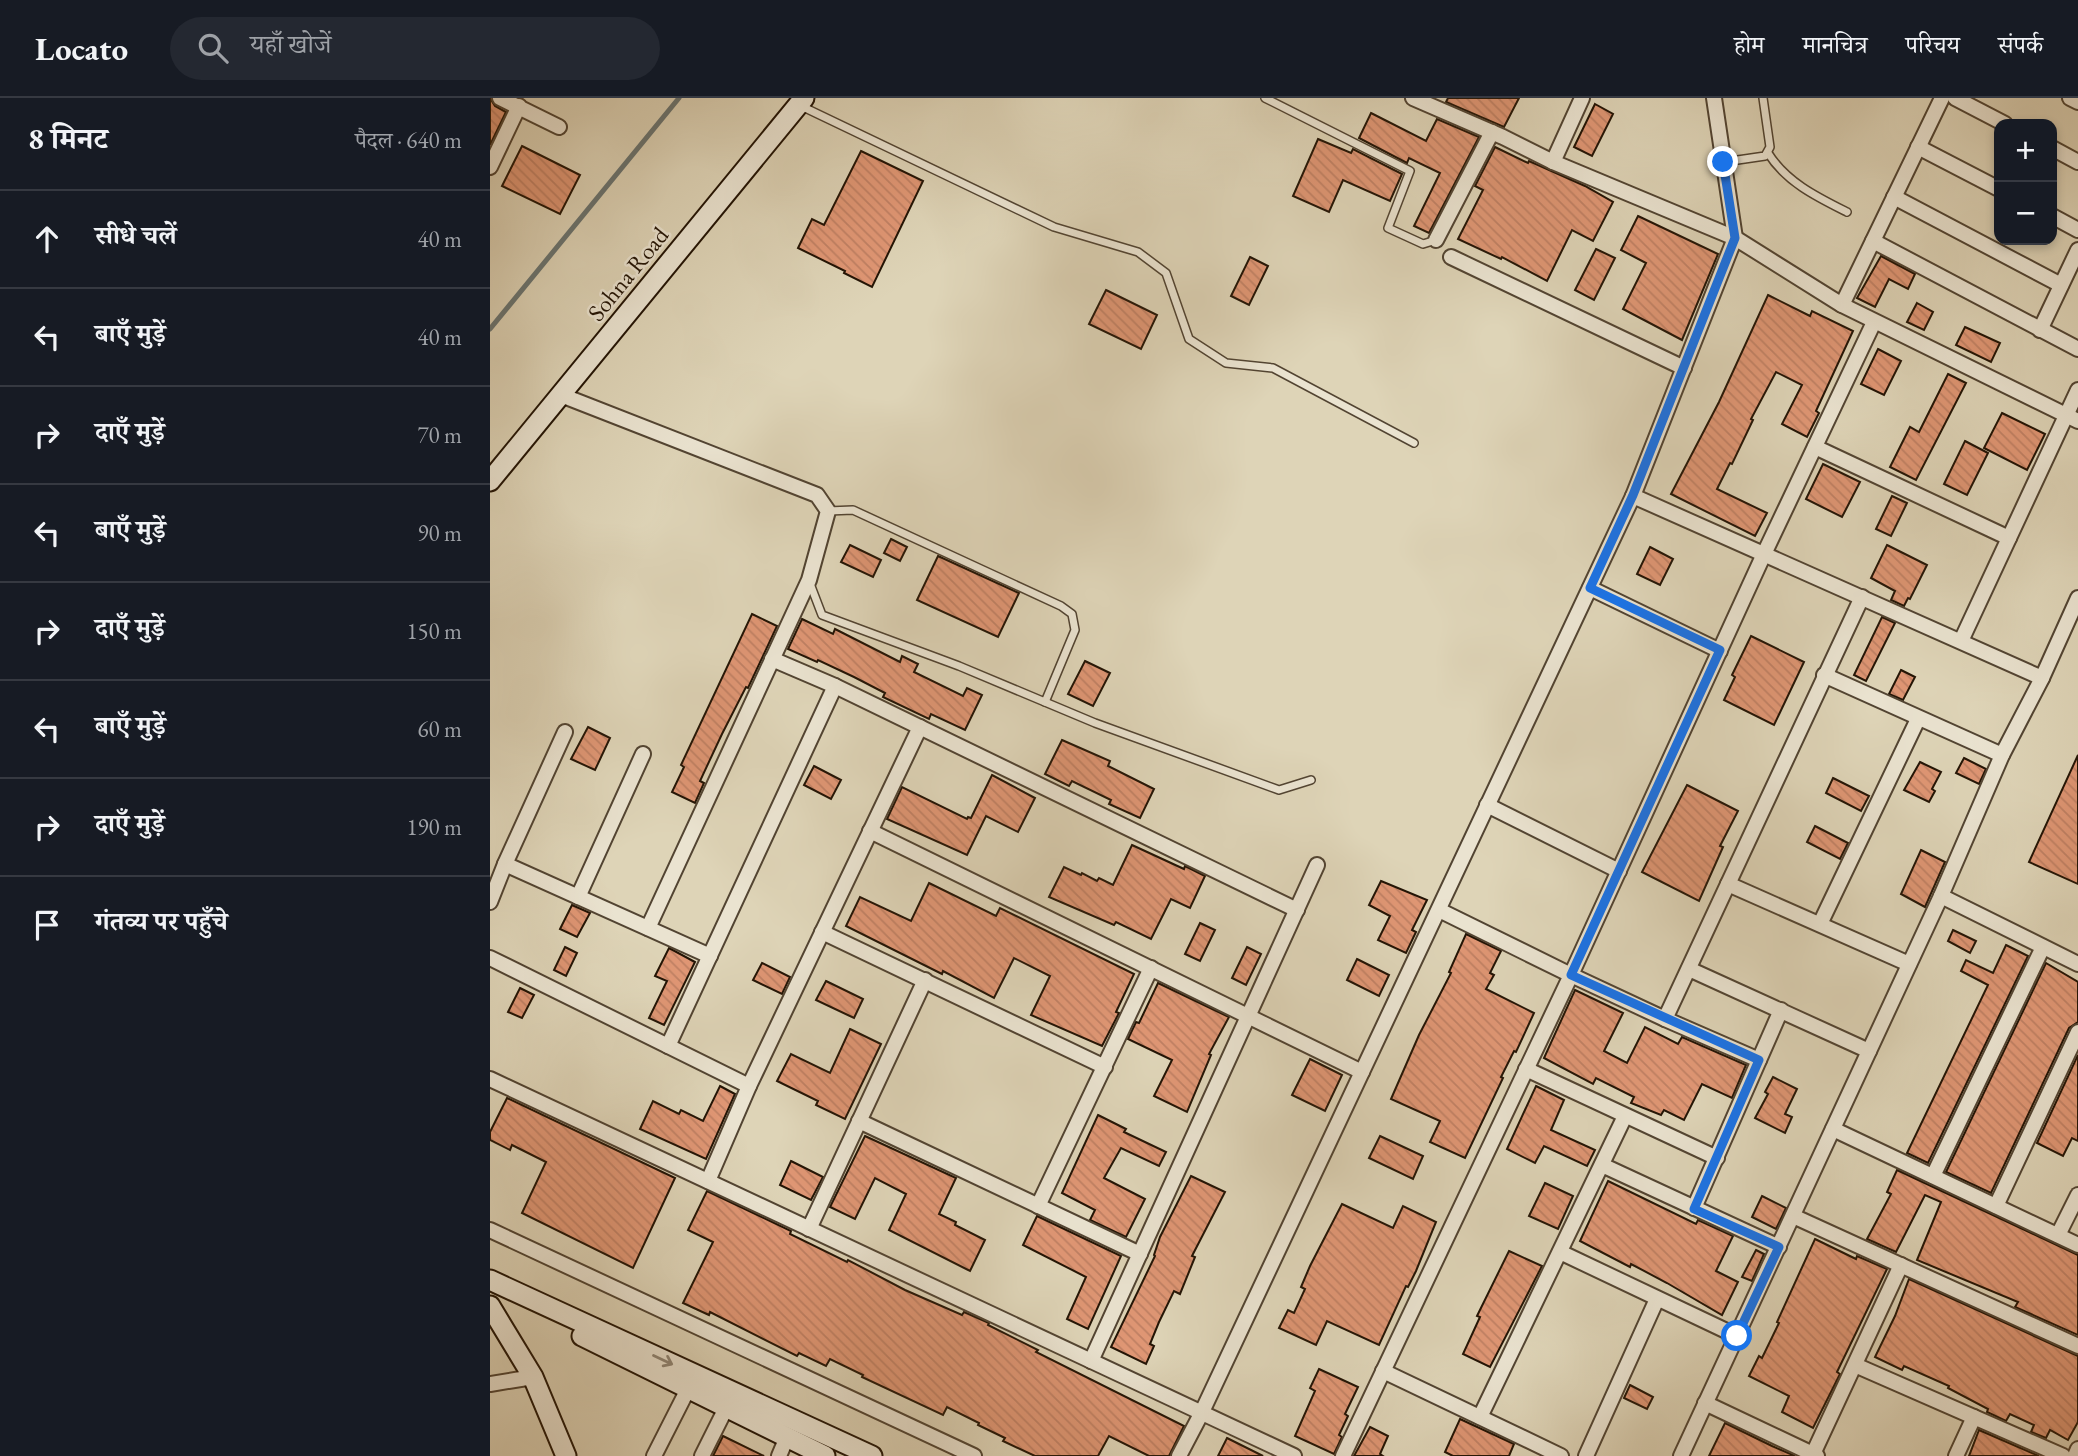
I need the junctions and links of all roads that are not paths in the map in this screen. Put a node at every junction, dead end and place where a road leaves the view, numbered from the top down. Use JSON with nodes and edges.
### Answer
{"nodes":[{"id":1,"x":500,"y":98,"type":"edge"},
{"id":2,"x":1265,"y":98,"type":"edge"},
{"id":3,"x":1413,"y":98,"type":"edge"},
{"id":4,"x":1581,"y":98,"type":"edge"},
{"id":5,"x":1714,"y":98,"type":"edge"},
{"id":6,"x":1763,"y":98,"type":"edge"},
{"id":7,"x":1942,"y":98,"type":"edge"},
{"id":8,"x":1955,"y":98,"type":"edge"},
{"id":9,"x":2070,"y":98,"type":"edge"},
{"id":10,"x":801,"y":101,"type":"edge"},
{"id":11,"x":2078,"y":102,"type":"edge"},
{"id":12,"x":519,"y":106,"type":"junction"},
{"id":13,"x":1996,"y":119,"type":"edge"},
{"id":14,"x":559,"y":127,"type":"dead end"},
{"id":15,"x":1492,"y":132,"type":"junction"},
{"id":16,"x":1918,"y":147,"type":"junction"},
{"id":17,"x":2057,"y":151,"type":"edge"},
{"id":18,"x":1768,"y":153,"type":"junction"},
{"id":19,"x":1553,"y":162,"type":"junction"},
{"id":20,"x":1723,"y":162,"type":"junction"},
{"id":21,"x":2078,"y":162,"type":"edge"},
{"id":22,"x":490,"y":167,"type":"edge"},
{"id":23,"x":1994,"y":186,"type":"edge"},
{"id":24,"x":1894,"y":197,"type":"junction"},
{"id":25,"x":1847,"y":212,"type":"dead end"},
{"id":26,"x":2057,"y":219,"type":"edge"},
{"id":27,"x":2078,"y":230,"type":"edge"},
{"id":28,"x":1735,"y":238,"type":"junction"},
{"id":29,"x":1436,"y":240,"type":"joint"},
{"id":30,"x":1873,"y":241,"type":"junction"},
{"id":31,"x":2078,"y":250,"type":"edge"},
{"id":32,"x":1451,"y":257,"type":"dead end"},
{"id":33,"x":2061,"y":285,"type":"junction"},
{"id":34,"x":1842,"y":305,"type":"junction"},
{"id":35,"x":1874,"y":322,"type":"junction"},
{"id":36,"x":2040,"y":330,"type":"junction"},
{"id":37,"x":2078,"y":349,"type":"edge"},
{"id":38,"x":1684,"y":368,"type":"junction"},
{"id":39,"x":2078,"y":390,"type":"edge"},
{"id":40,"x":561,"y":395,"type":"junction"},
{"id":41,"x":2072,"y":417,"type":"edge"},
{"id":42,"x":1414,"y":443,"type":"dead end"},
{"id":43,"x":1815,"y":447,"type":"junction"},
{"id":44,"x":490,"y":481,"type":"edge"},
{"id":45,"x":1633,"y":495,"type":"junction"},
{"id":46,"x":828,"y":511,"type":"junction"},
{"id":47,"x":2009,"y":538,"type":"junction"},
{"id":48,"x":1764,"y":554,"type":"junction"},
{"id":49,"x":809,"y":580,"type":"junction"},
{"id":50,"x":1590,"y":588,"type":"junction"},
{"id":51,"x":1862,"y":597,"type":"junction"},
{"id":52,"x":2078,"y":598,"type":"edge"},
{"id":53,"x":1961,"y":641,"type":"junction"},
{"id":54,"x":1720,"y":650,"type":"junction"},
{"id":55,"x":772,"y":659,"type":"junction"},
{"id":56,"x":1824,"y":675,"type":"junction"},
{"id":57,"x":2042,"y":678,"type":"junction"},
{"id":58,"x":835,"y":686,"type":"junction"},
{"id":59,"x":1045,"y":702,"type":"junction"},
{"id":60,"x":1918,"y":719,"type":"junction"},
{"id":61,"x":920,"y":727,"type":"junction"},
{"id":62,"x":565,"y":732,"type":"dead end"},
{"id":63,"x":643,"y":754,"type":"dead end"},
{"id":64,"x":2002,"y":755,"type":"junction"},
{"id":65,"x":1311,"y":780,"type":"dead end"},
{"id":66,"x":1488,"y":805,"type":"junction"},
{"id":67,"x":870,"y":831,"type":"junction"},
{"id":68,"x":505,"y":864,"type":"junction"},
{"id":69,"x":1317,"y":865,"type":"dead end"},
{"id":70,"x":1619,"y":871,"type":"junction"},
{"id":71,"x":1728,"y":884,"type":"junction"},
{"id":72,"x":1941,"y":896,"type":"junction"},
{"id":73,"x":578,"y":897,"type":"junction"},
{"id":74,"x":490,"y":902,"type":"edge"},
{"id":75,"x":1297,"y":910,"type":"junction"},
{"id":76,"x":1438,"y":910,"type":"junction"},
{"id":77,"x":1820,"y":924,"type":"junction"},
{"id":78,"x":648,"y":928,"type":"junction"},
{"id":79,"x":822,"y":932,"type":"junction"},
{"id":80,"x":2043,"y":947,"type":"junction"},
{"id":81,"x":710,"y":957,"type":"junction"},
{"id":82,"x":490,"y":958,"type":"edge"},
{"id":83,"x":1909,"y":964,"type":"junction"},
{"id":84,"x":2078,"y":964,"type":"edge"},
{"id":85,"x":1151,"y":968,"type":"junction"},
{"id":86,"x":1689,"y":969,"type":"junction"},
{"id":87,"x":1571,"y":975,"type":"junction"},
{"id":88,"x":925,"y":980,"type":"junction"},
{"id":89,"x":1780,"y":1010,"type":"junction"},
{"id":90,"x":1249,"y":1015,"type":"junction"},
{"id":91,"x":1665,"y":1018,"type":"junction"},
{"id":92,"x":2078,"y":1032,"type":"edge"},
{"id":93,"x":668,"y":1046,"type":"junction"},
{"id":94,"x":1869,"y":1051,"type":"junction"},
{"id":95,"x":1759,"y":1060,"type":"junction"},
{"id":96,"x":1105,"y":1067,"type":"junction"},
{"id":97,"x":1526,"y":1069,"type":"junction"},
{"id":98,"x":1362,"y":1072,"type":"junction"},
{"id":99,"x":490,"y":1079,"type":"edge"},
{"id":100,"x":749,"y":1086,"type":"junction"},
{"id":101,"x":1625,"y":1116,"type":"junction"},
{"id":102,"x":859,"y":1121,"type":"junction"},
{"id":103,"x":1833,"y":1129,"type":"junction"},
{"id":104,"x":1717,"y":1157,"type":"junction"},
{"id":105,"x":1602,"y":1165,"type":"junction"},
{"id":106,"x":1933,"y":1176,"type":"junction"},
{"id":107,"x":708,"y":1181,"type":"junction"},
{"id":108,"x":2078,"y":1195,"type":"edge"},
{"id":109,"x":1038,"y":1206,"type":"junction"},
{"id":110,"x":1996,"y":1206,"type":"junction"},
{"id":111,"x":1694,"y":1209,"type":"junction"},
{"id":112,"x":1793,"y":1216,"type":"junction"},
{"id":113,"x":809,"y":1229,"type":"junction"},
{"id":114,"x":490,"y":1230,"type":"edge"},
{"id":115,"x":2058,"y":1235,"type":"junction"},
{"id":116,"x":2078,"y":1245,"type":"edge"},
{"id":117,"x":1779,"y":1247,"type":"junction"},
{"id":118,"x":1560,"y":1252,"type":"junction"},
{"id":119,"x":1140,"y":1254,"type":"junction"},
{"id":120,"x":1901,"y":1265,"type":"junction"},
{"id":121,"x":490,"y":1280,"type":"edge"},
{"id":122,"x":490,"y":1292,"type":"edge"},
{"id":123,"x":1657,"y":1299,"type":"junction"},
{"id":124,"x":490,"y":1306,"type":"edge"},
{"id":125,"x":490,"y":1328,"type":"edge"},
{"id":126,"x":1737,"y":1336,"type":"junction"},
{"id":127,"x":511,"y":1338,"type":"junction"},
{"id":128,"x":2078,"y":1346,"type":"edge"},
{"id":129,"x":1091,"y":1362,"type":"junction"},
{"id":130,"x":1855,"y":1365,"type":"junction"},
{"id":131,"x":1383,"y":1371,"type":"junction"},
{"id":132,"x":533,"y":1377,"type":"junction"},
{"id":133,"x":490,"y":1384,"type":"edge"},
{"id":134,"x":688,"y":1390,"type":"junction"},
{"id":135,"x":1705,"y":1403,"type":"junction"},
{"id":136,"x":726,"y":1408,"type":"junction"},
{"id":137,"x":1201,"y":1414,"type":"junction"},
{"id":138,"x":1480,"y":1417,"type":"junction"},
{"id":139,"x":1974,"y":1417,"type":"junction"},
{"id":140,"x":787,"y":1437,"type":"junction"},
{"id":141,"x":2078,"y":1449,"type":"edge"},
{"id":142,"x":1815,"y":1455,"type":"edge"},
{"id":143,"x":566,"y":1456,"type":"edge"},
{"id":144,"x":654,"y":1456,"type":"edge"},
{"id":145,"x":702,"y":1456,"type":"edge"},
{"id":146,"x":779,"y":1456,"type":"edge"},
{"id":147,"x":825,"y":1456,"type":"edge"},
{"id":148,"x":872,"y":1456,"type":"edge"},
{"id":149,"x":974,"y":1456,"type":"edge"},
{"id":150,"x":1179,"y":1456,"type":"edge"},
{"id":151,"x":1294,"y":1456,"type":"edge"},
{"id":152,"x":1343,"y":1456,"type":"edge"},
{"id":153,"x":1561,"y":1456,"type":"edge"},
{"id":154,"x":1586,"y":1456,"type":"edge"},
{"id":155,"x":1681,"y":1456,"type":"edge"},
{"id":156,"x":1956,"y":1456,"type":"edge"},
{"id":157,"x":2063,"y":1456,"type":"edge"},
{"id":158,"x":2075,"y":1456,"type":"edge"}],
"edges":[{"from":1,"to":12,"type":"street"},
{"from":2,"to":29,"type":"lane"},
{"from":3,"to":15,"type":"street"},
{"from":4,"to":19,"type":"street"},
{"from":5,"to":20,"type":"street"},
{"from":6,"to":18,"type":"lane"},
{"from":7,"to":16,"type":"street"},
{"from":8,"to":13,"type":"street"},
{"from":9,"to":11,"type":"street"},
{"from":10,"to":40,"type":"street","name":"Sohna Road"},
{"from":10,"to":42,"type":"lane"},
{"from":12,"to":14,"type":"street"},
{"from":12,"to":22,"type":"street"},
{"from":15,"to":19,"type":"street"},
{"from":15,"to":29,"type":"street"},
{"from":16,"to":23,"type":"street"},
{"from":16,"to":24,"type":"street"},
{"from":17,"to":21,"type":"street"},
{"from":18,"to":20,"type":"lane"},
{"from":18,"to":25,"type":"lane"},
{"from":19,"to":28,"type":"street"},
{"from":20,"to":28,"type":"street"},
{"from":24,"to":30,"type":"street"},
{"from":24,"to":33,"type":"street"},
{"from":26,"to":27,"type":"street"},
{"from":28,"to":34,"type":"street"},
{"from":28,"to":38,"type":"street"},
{"from":30,"to":34,"type":"street"},
{"from":30,"to":36,"type":"street"},
{"from":31,"to":33,"type":"street"},
{"from":32,"to":38,"type":"street"},
{"from":33,"to":36,"type":"street"},
{"from":34,"to":35,"type":"street"},
{"from":35,"to":41,"type":"street"},
{"from":35,"to":43,"type":"street"},
{"from":36,"to":37,"type":"street"},
{"from":38,"to":45,"type":"street"},
{"from":39,"to":41,"type":"street"},
{"from":40,"to":44,"type":"street","name":"Sohna Road"},
{"from":40,"to":46,"type":"street"},
{"from":41,"to":47,"type":"street"},
{"from":43,"to":47,"type":"street"},
{"from":43,"to":48,"type":"street"},
{"from":45,"to":48,"type":"street"},
{"from":45,"to":50,"type":"street"},
{"from":46,"to":49,"type":"street"},
{"from":46,"to":59,"type":"lane"},
{"from":47,"to":53,"type":"street"},
{"from":48,"to":51,"type":"street"},
{"from":48,"to":54,"type":"street"},
{"from":49,"to":55,"type":"street"},
{"from":49,"to":59,"type":"lane"},
{"from":50,"to":54,"type":"street"},
{"from":50,"to":66,"type":"street"},
{"from":51,"to":53,"type":"street"},
{"from":51,"to":56,"type":"street"},
{"from":52,"to":57,"type":"street"},
{"from":53,"to":57,"type":"street"},
{"from":54,"to":70,"type":"street"},
{"from":55,"to":58,"type":"street"},
{"from":55,"to":78,"type":"street"},
{"from":56,"to":60,"type":"street"},
{"from":56,"to":71,"type":"street"},
{"from":57,"to":64,"type":"street"},
{"from":58,"to":61,"type":"street"},
{"from":58,"to":81,"type":"street"},
{"from":59,"to":65,"type":"lane"},
{"from":60,"to":64,"type":"street"},
{"from":60,"to":77,"type":"street"},
{"from":61,"to":67,"type":"street"},
{"from":61,"to":75,"type":"street"},
{"from":62,"to":68,"type":"street"},
{"from":63,"to":73,"type":"street"},
{"from":64,"to":72,"type":"street"},
{"from":66,"to":70,"type":"street"},
{"from":66,"to":76,"type":"street"},
{"from":67,"to":79,"type":"street"},
{"from":67,"to":85,"type":"street"},
{"from":68,"to":73,"type":"street"},
{"from":68,"to":74,"type":"street"},
{"from":69,"to":75,"type":"street"},
{"from":70,"to":87,"type":"street"},
{"from":71,"to":77,"type":"street"},
{"from":71,"to":86,"type":"street"},
{"from":72,"to":80,"type":"street"},
{"from":72,"to":83,"type":"street"},
{"from":73,"to":78,"type":"street"},
{"from":75,"to":90,"type":"street"},
{"from":76,"to":87,"type":"street"},
{"from":76,"to":98,"type":"street"},
{"from":77,"to":83,"type":"street"},
{"from":78,"to":81,"type":"street"},
{"from":79,"to":88,"type":"street"},
{"from":79,"to":100,"type":"street"},
{"from":80,"to":84,"type":"street"},
{"from":80,"to":106,"type":"street"},
{"from":81,"to":93,"type":"street"},
{"from":82,"to":93,"type":"street"},
{"from":83,"to":94,"type":"street"},
{"from":85,"to":90,"type":"street"},
{"from":85,"to":96,"type":"street"},
{"from":86,"to":89,"type":"street"},
{"from":86,"to":91,"type":"street"},
{"from":87,"to":91,"type":"street"},
{"from":87,"to":97,"type":"street"},
{"from":88,"to":96,"type":"street"},
{"from":88,"to":102,"type":"street"},
{"from":89,"to":94,"type":"street"},
{"from":89,"to":95,"type":"street"},
{"from":90,"to":98,"type":"street"},
{"from":90,"to":119,"type":"street"},
{"from":91,"to":95,"type":"street"},
{"from":92,"to":110,"type":"street"},
{"from":93,"to":100,"type":"street"},
{"from":94,"to":103,"type":"street"},
{"from":95,"to":104,"type":"street"},
{"from":96,"to":109,"type":"street"},
{"from":97,"to":101,"type":"street"},
{"from":97,"to":131,"type":"street"},
{"from":98,"to":137,"type":"street"},
{"from":99,"to":107,"type":"street"},
{"from":100,"to":107,"type":"street"},
{"from":101,"to":104,"type":"street"},
{"from":101,"to":105,"type":"street"},
{"from":102,"to":109,"type":"street"},
{"from":102,"to":113,"type":"street"},
{"from":103,"to":106,"type":"street"},
{"from":103,"to":112,"type":"street"},
{"from":104,"to":111,"type":"street"},
{"from":105,"to":111,"type":"street"},
{"from":105,"to":118,"type":"street"},
{"from":106,"to":110,"type":"street"},
{"from":107,"to":113,"type":"street"},
{"from":108,"to":115,"type":"street"},
{"from":109,"to":119,"type":"street"},
{"from":110,"to":115,"type":"street"},
{"from":111,"to":117,"type":"street"},
{"from":112,"to":117,"type":"street"},
{"from":112,"to":120,"type":"street"},
{"from":113,"to":129,"type":"street"},
{"from":114,"to":149,"type":"street"},
{"from":115,"to":116,"type":"street"},
{"from":117,"to":126,"type":"street"},
{"from":118,"to":123,"type":"street"},
{"from":118,"to":138,"type":"street"},
{"from":119,"to":129,"type":"street"},
{"from":120,"to":128,"type":"street"},
{"from":120,"to":130,"type":"street"},
{"from":121,"to":148,"type":"street","one_way":true},
{"from":122,"to":134,"type":"street"},
{"from":123,"to":126,"type":"street"},
{"from":123,"to":154,"type":"street"},
{"from":124,"to":127,"type":"street"},
{"from":125,"to":127,"type":"street"},
{"from":126,"to":135,"type":"street"},
{"from":127,"to":132,"type":"street"},
{"from":129,"to":137,"type":"street"},
{"from":130,"to":139,"type":"street"},
{"from":130,"to":142,"type":"street"},
{"from":131,"to":138,"type":"street"},
{"from":131,"to":152,"type":"street"},
{"from":132,"to":133,"type":"street"},
{"from":132,"to":143,"type":"street"},
{"from":134,"to":136,"type":"street"},
{"from":134,"to":144,"type":"street"},
{"from":135,"to":142,"type":"street"},
{"from":135,"to":155,"type":"street"},
{"from":136,"to":140,"type":"street"},
{"from":136,"to":145,"type":"street"},
{"from":137,"to":150,"type":"street"},
{"from":137,"to":151,"type":"street"},
{"from":138,"to":153,"type":"street"},
{"from":139,"to":156,"type":"street"},
{"from":139,"to":157,"type":"street"},
{"from":140,"to":146,"type":"street"},
{"from":140,"to":147,"type":"street"},
{"from":141,"to":158,"type":"street"}]}
